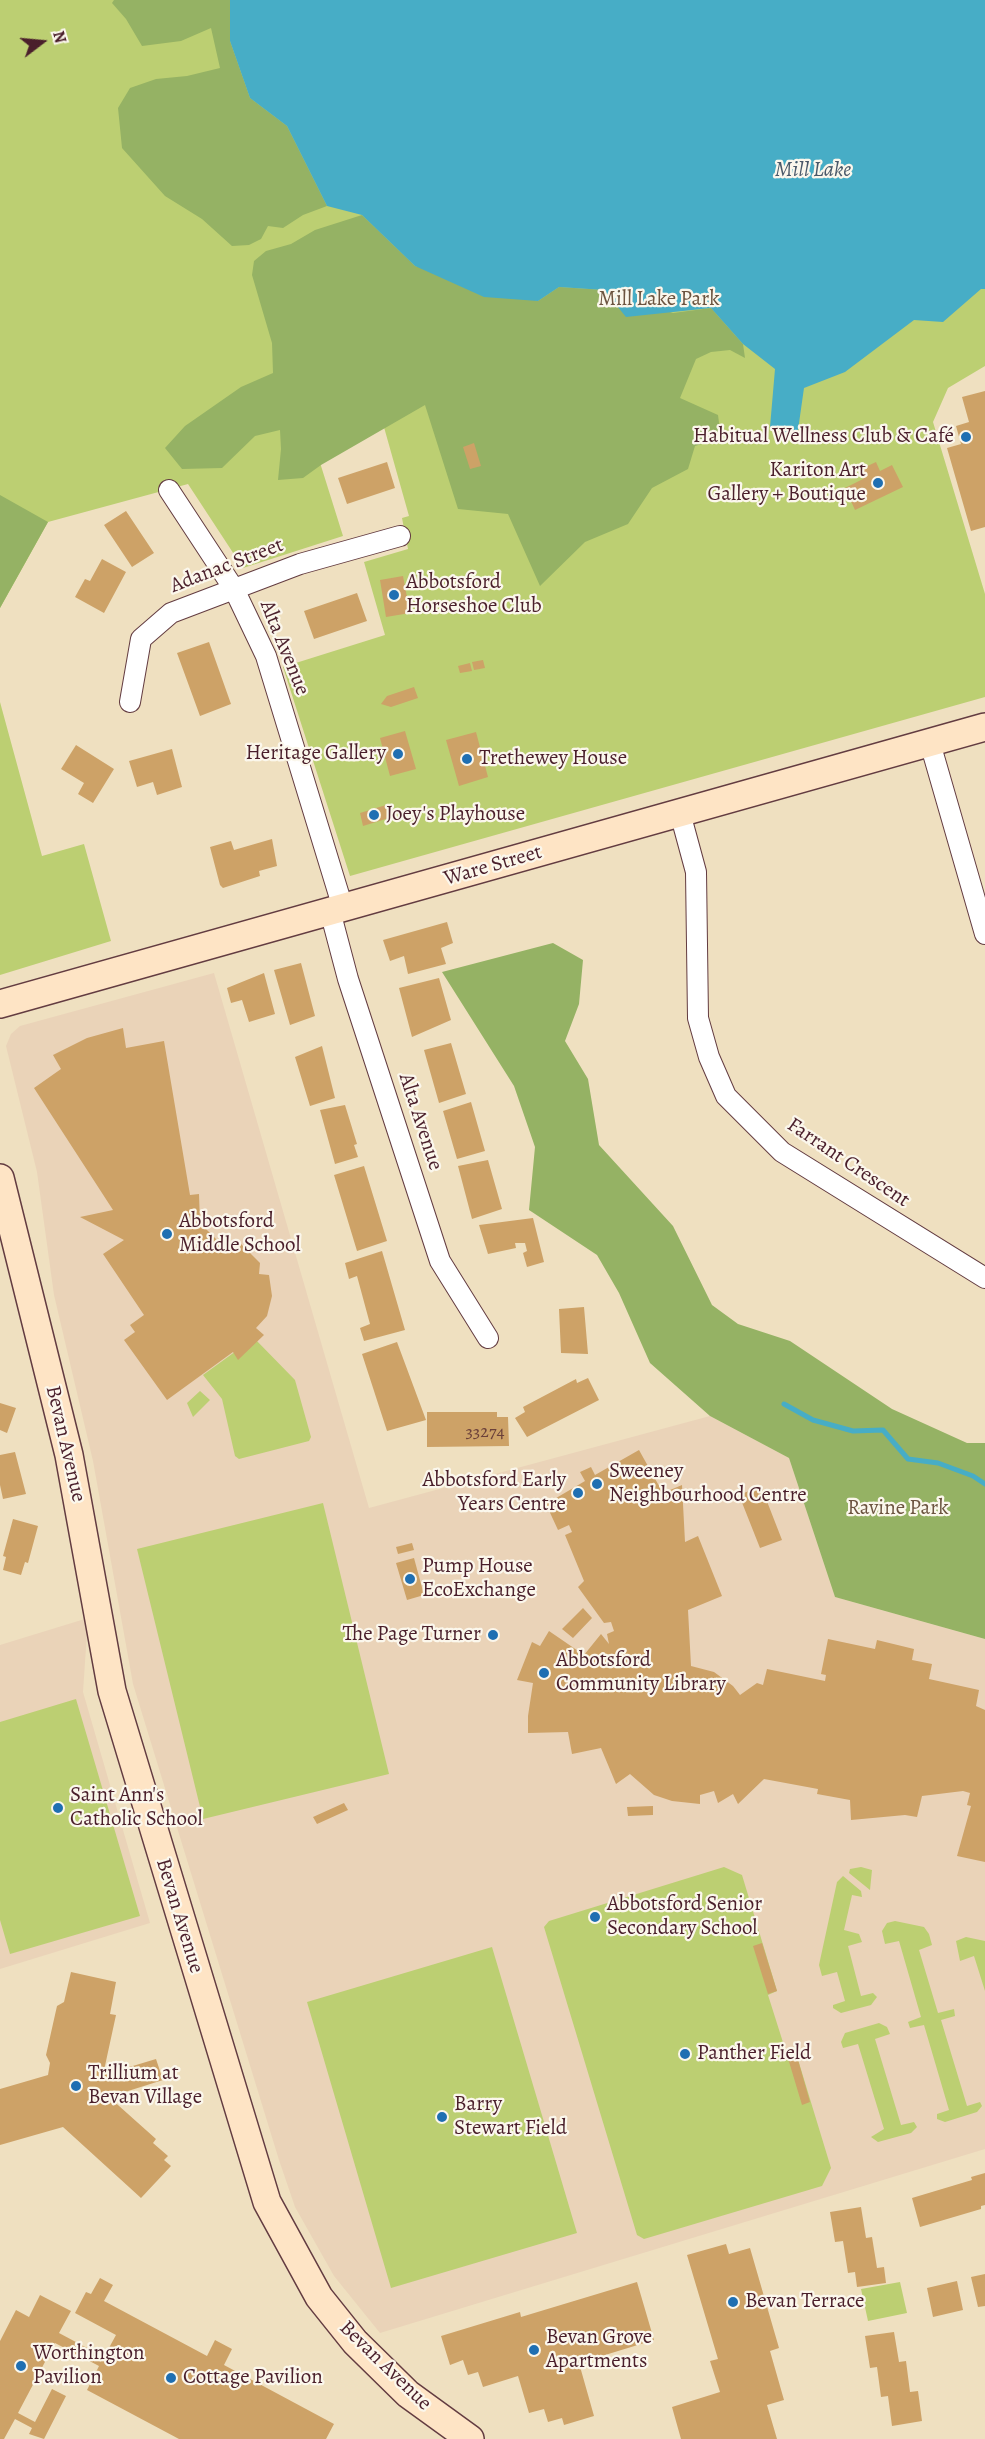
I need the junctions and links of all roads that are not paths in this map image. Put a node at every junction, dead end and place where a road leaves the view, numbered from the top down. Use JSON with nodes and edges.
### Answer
{"nodes":[{"id":1,"x":168,"y":490,"type":"dead end"},
{"id":2,"x":400,"y":536,"type":"dead end"},
{"id":3,"x":234,"y":589,"type":"junction"},
{"id":4,"x":130,"y":702,"type":"dead end"},
{"id":5,"x":985,"y":727,"type":"edge"},
{"id":6,"x":930,"y":742,"type":"junction"},
{"id":7,"x":680,"y":813,"type":"junction"},
{"id":8,"x":337,"y":909,"type":"junction"},
{"id":9,"x":985,"y":934,"type":"edge"},
{"id":10,"x":0,"y":1004,"type":"edge"},
{"id":11,"x":0,"y":1178,"type":"edge"},
{"id":12,"x":985,"y":1278,"type":"edge"},
{"id":13,"x":488,"y":1338,"type":"dead end"},
{"id":14,"x":470,"y":2439,"type":"edge"}],
"edges":[{"from":1,"to":3,"type":"street","name":"Alta Avenue"},
{"from":2,"to":3,"type":"street","name":"Adanac Street"},
{"from":3,"to":4,"type":"street","name":"Adanac Street"},
{"from":3,"to":8,"type":"street","name":"Alta Avenue"},
{"from":5,"to":6,"type":"street","name":"Ware Street"},
{"from":6,"to":7,"type":"street","name":"Ware Street"},
{"from":6,"to":9,"type":"street"},
{"from":7,"to":8,"type":"street","name":"Ware Street"},
{"from":7,"to":12,"type":"street","name":"Farrant Crescent"},
{"from":8,"to":10,"type":"street","name":"Ware Street"},
{"from":8,"to":13,"type":"street","name":"Alta Avenue"},
{"from":11,"to":14,"type":"street","name":"Bevan Avenue"}]}
